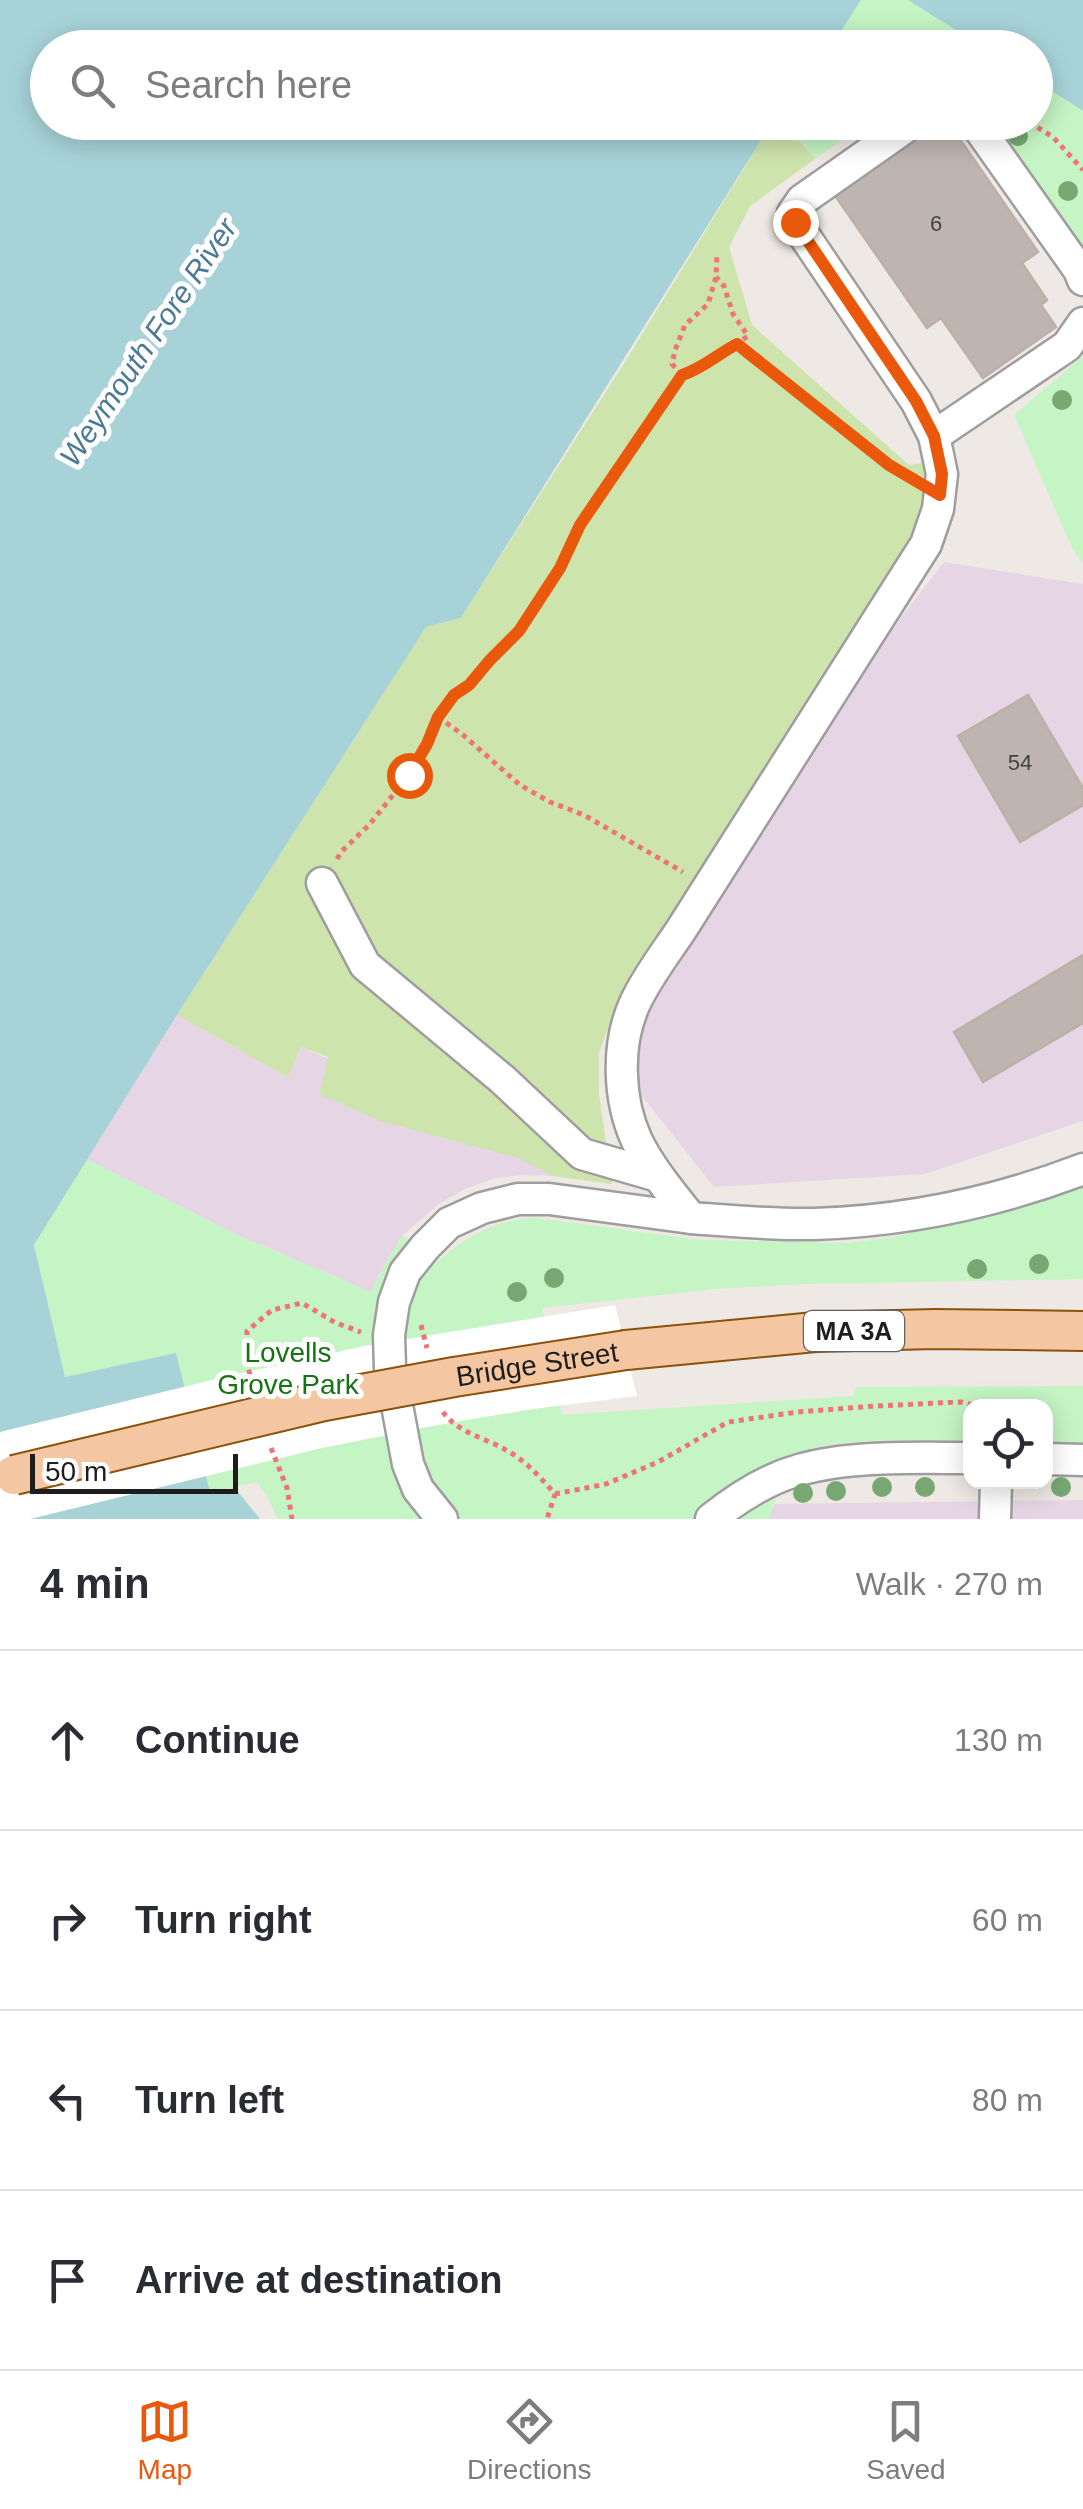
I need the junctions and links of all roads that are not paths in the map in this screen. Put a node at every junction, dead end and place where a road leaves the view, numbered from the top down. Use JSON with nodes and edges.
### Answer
{"nodes":[{"id":1,"x":888,"y":140,"type":"edge"},
{"id":2,"x":987,"y":140,"type":"edge"},
{"id":3,"x":1083,"y":280,"type":"edge"},
{"id":4,"x":1083,"y":324,"type":"edge"},
{"id":5,"x":934,"y":436,"type":"junction"},
{"id":6,"x":322,"y":883,"type":"road end"},
{"id":7,"x":1083,"y":1170,"type":"edge"},
{"id":8,"x":658,"y":1176,"type":"junction"},
{"id":9,"x":691,"y":1218,"type":"junction"},
{"id":10,"x":1083,"y":1331,"type":"edge"},
{"id":11,"x":963,"y":1458,"type":"edge"},
{"id":12,"x":1053,"y":1459,"type":"edge"},
{"id":13,"x":1083,"y":1460,"type":"edge"},
{"id":14,"x":0,"y":1479,"type":"edge"},
{"id":15,"x":996,"y":1489,"type":"edge"},
{"id":16,"x":442,"y":1519,"type":"edge"},
{"id":17,"x":711,"y":1519,"type":"edge"},
{"id":18,"x":994,"y":1519,"type":"edge"}],
"edges":[{"from":1,"to":5,"type":"lane"},
{"from":2,"to":3,"type":"lane"},
{"from":4,"to":5,"type":"lane"},
{"from":5,"to":8,"type":"lane"},
{"from":6,"to":8,"type":"lane"},
{"from":7,"to":9,"type":"lane"},
{"from":8,"to":9,"type":"lane"},
{"from":9,"to":16,"type":"lane"},
{"from":10,"to":14,"type":"main road","name":"Bridge Street","number":"MA 3A","bridge":true},
{"from":11,"to":17,"type":"lane"},
{"from":12,"to":13,"type":"lane"},
{"from":15,"to":18,"type":"lane"}]}
